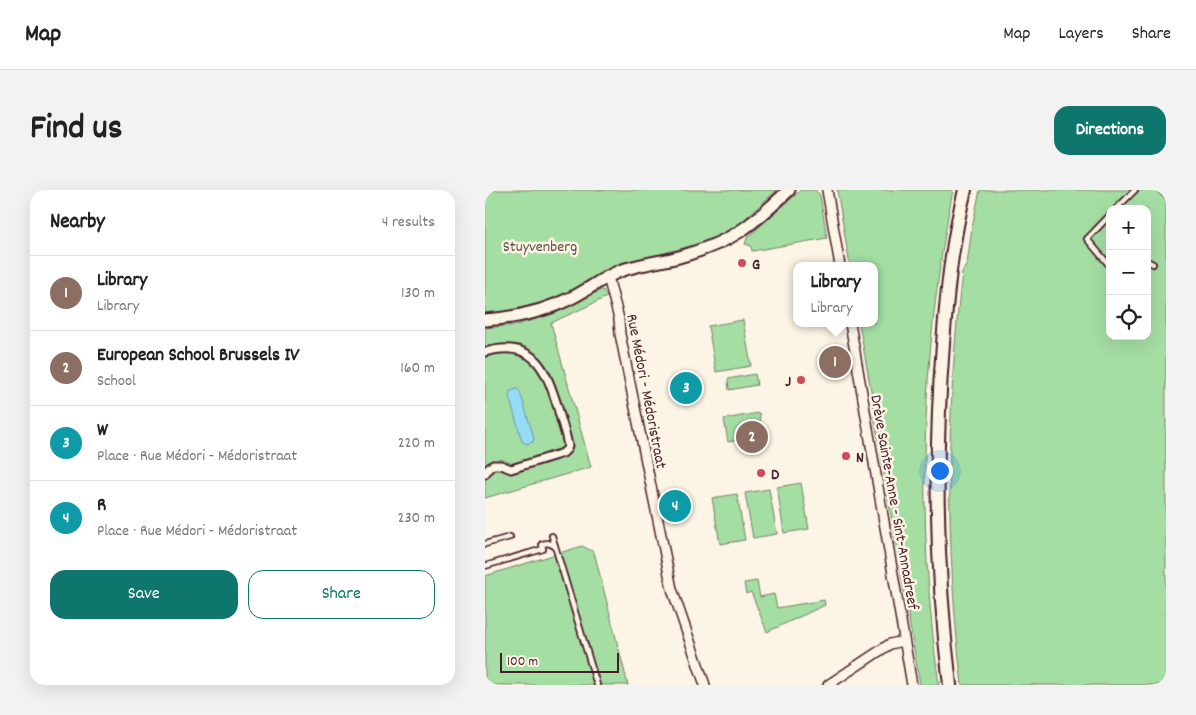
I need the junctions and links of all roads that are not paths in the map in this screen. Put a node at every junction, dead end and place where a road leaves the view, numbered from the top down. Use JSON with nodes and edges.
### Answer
{"nodes":[{"id":1,"x":789,"y":190,"type":"edge"},
{"id":2,"x":827,"y":190,"type":"edge"},
{"id":3,"x":965,"y":190,"type":"edge"},
{"id":4,"x":1135,"y":190,"type":"edge"},
{"id":5,"x":1161,"y":190,"type":"edge"},
{"id":6,"x":1166,"y":195,"type":"edge"},
{"id":7,"x":1120,"y":205,"type":"edge"},
{"id":8,"x":1106,"y":220,"type":"edge"},
{"id":9,"x":1106,"y":261,"type":"edge"},
{"id":10,"x":839,"y":262,"type":"edge"},
{"id":11,"x":608,"y":277,"type":"junction"},
{"id":12,"x":485,"y":320,"type":"edge"},
{"id":13,"x":851,"y":327,"type":"edge"},
{"id":14,"x":485,"y":352,"type":"edge"},
{"id":15,"x":485,"y":474,"type":"edge"},
{"id":16,"x":510,"y":536,"type":"dead end"},
{"id":17,"x":553,"y":536,"type":"dead end"},
{"id":18,"x":485,"y":544,"type":"edge"},
{"id":19,"x":555,"y":546,"type":"junction"},
{"id":20,"x":485,"y":566,"type":"edge"},
{"id":21,"x":904,"y":641,"type":"junction"},
{"id":22,"x":597,"y":685,"type":"edge"},
{"id":23,"x":705,"y":685,"type":"edge"},
{"id":24,"x":827,"y":685,"type":"edge"},
{"id":25,"x":911,"y":685,"type":"edge"},
{"id":26,"x":951,"y":685,"type":"edge"}],
"edges":[{"from":1,"to":11,"type":"street"},
{"from":2,"to":10,"type":"street"},
{"from":3,"to":26,"type":"main road"},
{"from":4,"to":7,"type":"lane"},
{"from":5,"to":6,"type":"lane"},
{"from":8,"to":9,"type":"lane"},
{"from":11,"to":12,"type":"street"},
{"from":11,"to":23,"type":"street","name":"Rue Médori - Médoristraat"},
{"from":13,"to":21,"type":"street","name":"Drève Sainte-Anne - Sint-Annadreef"},
{"from":14,"to":15,"type":"street"},
{"from":16,"to":18,"type":"lane"},
{"from":17,"to":19,"type":"lane"},
{"from":19,"to":20,"type":"lane"},
{"from":19,"to":22,"type":"lane"},
{"from":21,"to":24,"type":"street"},
{"from":21,"to":25,"type":"street","name":"Drève Sainte-Anne - Sint-Annadreef"}]}
